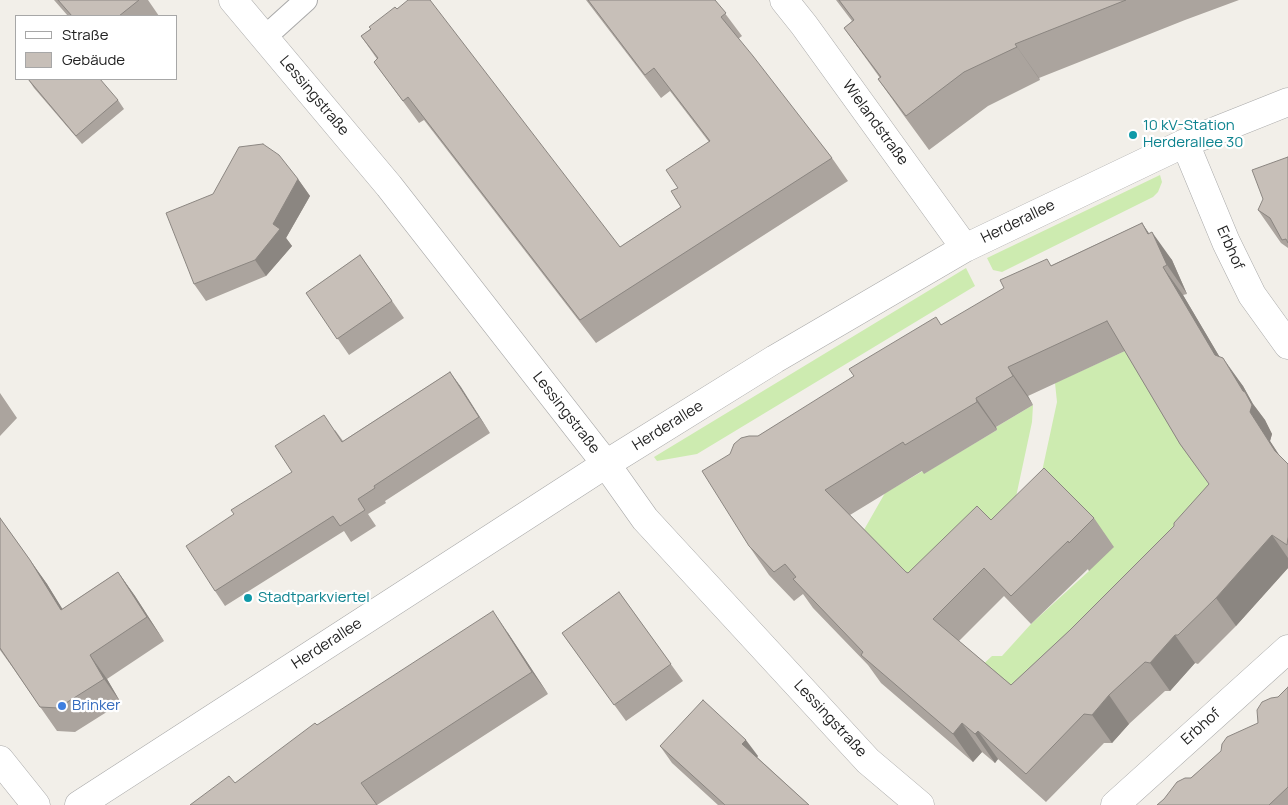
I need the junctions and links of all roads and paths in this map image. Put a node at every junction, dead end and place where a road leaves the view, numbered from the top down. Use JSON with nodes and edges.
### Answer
{"nodes":[{"id":1,"x":234,"y":0,"type":"edge"},
{"id":2,"x":306,"y":0,"type":"edge"},
{"id":3,"x":784,"y":0,"type":"edge"},
{"id":4,"x":265,"y":36,"type":"junction"},
{"id":5,"x":1288,"y":102,"type":"edge"},
{"id":6,"x":1185,"y":143,"type":"junction"},
{"id":7,"x":965,"y":248,"type":"junction"},
{"id":8,"x":1288,"y":345,"type":"edge"},
{"id":9,"x":606,"y":464,"type":"junction"},
{"id":10,"x":1288,"y":649,"type":"edge"},
{"id":11,"x":0,"y":760,"type":"edge"},
{"id":12,"x":36,"y":805,"type":"edge"},
{"id":13,"x":79,"y":805,"type":"edge"},
{"id":14,"x":920,"y":805,"type":"edge"},
{"id":15,"x":1115,"y":805,"type":"edge"}],
"edges":[{"from":1,"to":4,"type":"street","name":"Lessingstraße"},
{"from":2,"to":4,"type":"lane"},
{"from":3,"to":7,"type":"street","name":"Wielandstraße"},
{"from":4,"to":9,"type":"street","name":"Lessingstraße"},
{"from":5,"to":6,"type":"street","name":"Herderallee"},
{"from":6,"to":7,"type":"street","name":"Herderallee"},
{"from":6,"to":8,"type":"street","name":"Erbhof"},
{"from":7,"to":9,"type":"street","name":"Herderallee"},
{"from":9,"to":13,"type":"street","name":"Herderallee"},
{"from":9,"to":14,"type":"street","name":"Lessingstraße"},
{"from":10,"to":15,"type":"street","name":"Erbhof"},
{"from":11,"to":12,"type":"street"}]}
